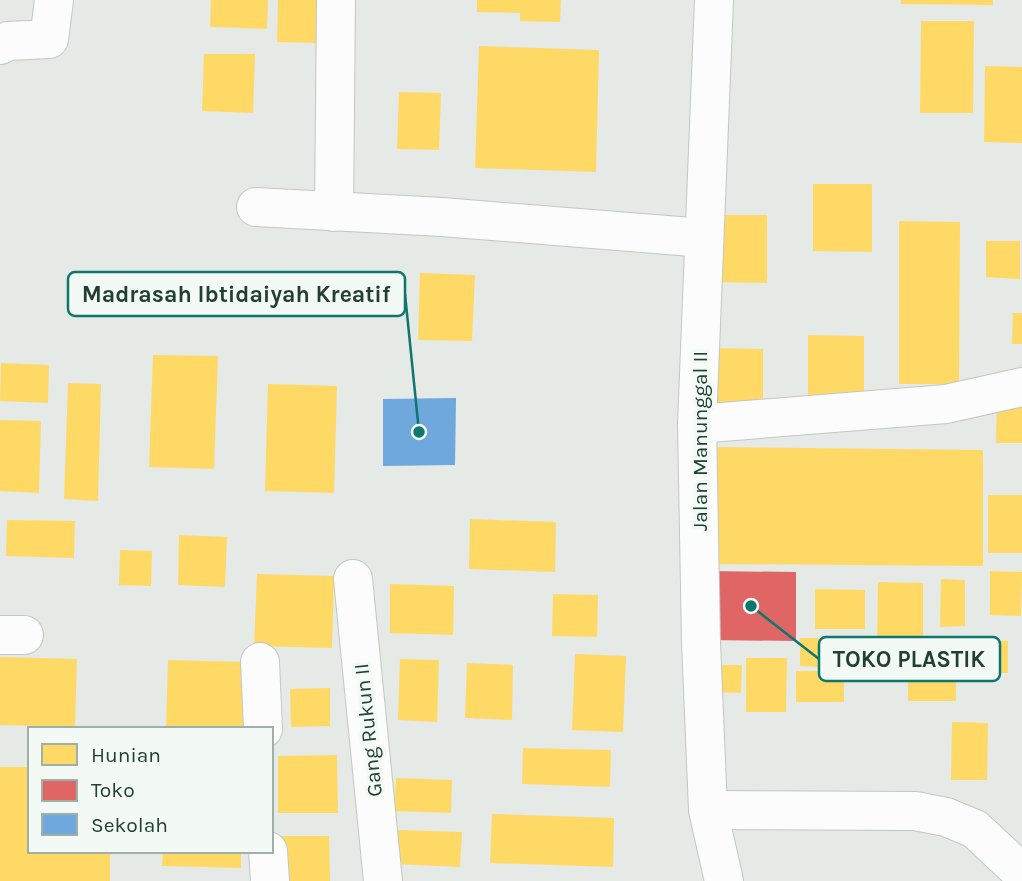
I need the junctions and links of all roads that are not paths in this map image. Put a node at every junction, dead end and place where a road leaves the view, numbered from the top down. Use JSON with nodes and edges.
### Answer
{"nodes":[{"id":1,"x":54,"y":0,"type":"edge"},
{"id":2,"x":336,"y":0,"type":"edge"},
{"id":3,"x":714,"y":0,"type":"edge"},
{"id":4,"x":0,"y":45,"type":"edge"},
{"id":5,"x":256,"y":207,"type":"dead end"},
{"id":6,"x":334,"y":212,"type":"junction"},
{"id":7,"x":704,"y":237,"type":"junction"},
{"id":8,"x":1022,"y":387,"type":"edge"},
{"id":9,"x":697,"y":424,"type":"junction"},
{"id":10,"x":354,"y":579,"type":"dead end"},
{"id":11,"x":260,"y":662,"type":"dead end"},
{"id":12,"x":263,"y":727,"type":"edge"},
{"id":13,"x":708,"y":810,"type":"junction"},
{"id":14,"x":268,"y":853,"type":"edge"},
{"id":15,"x":1022,"y":873,"type":"edge"},
{"id":16,"x":270,"y":881,"type":"edge"},
{"id":17,"x":383,"y":881,"type":"edge"},
{"id":18,"x":724,"y":881,"type":"edge"}],
"edges":[{"from":1,"to":4,"type":"street"},
{"from":2,"to":6,"type":"street"},
{"from":3,"to":7,"type":"street","name":"Jalan Manunggal II"},
{"from":5,"to":6,"type":"street"},
{"from":6,"to":7,"type":"street"},
{"from":7,"to":9,"type":"street","name":"Jalan Manunggal II"},
{"from":8,"to":9,"type":"street"},
{"from":9,"to":13,"type":"street","name":"Jalan Manunggal II"},
{"from":10,"to":17,"type":"street","name":"Gang Rukun II"},
{"from":11,"to":12,"type":"street"},
{"from":13,"to":15,"type":"street"},
{"from":13,"to":18,"type":"street","name":"Jalan Manunggal II"},
{"from":14,"to":16,"type":"street"}]}
